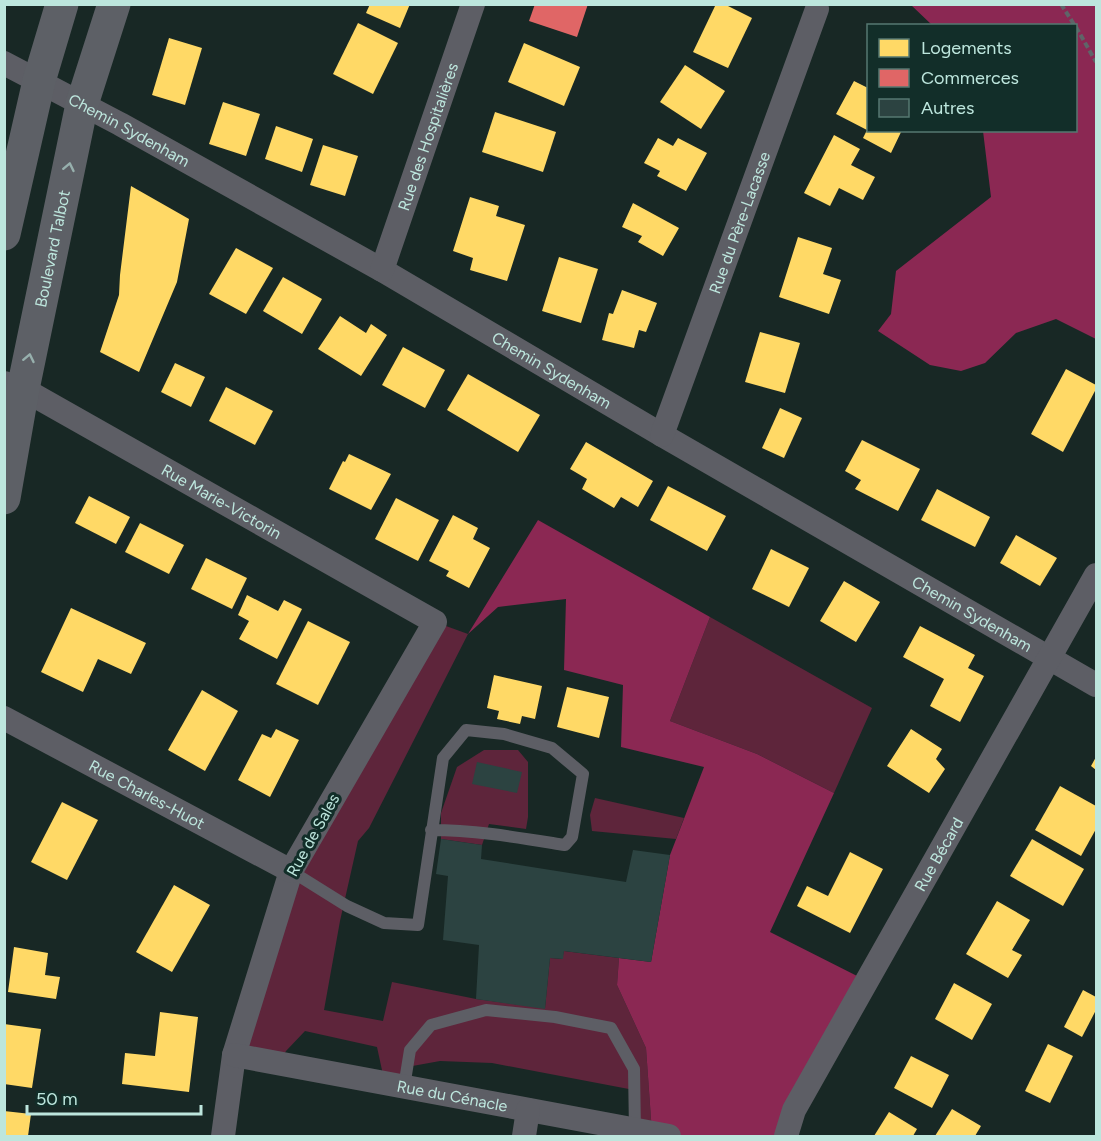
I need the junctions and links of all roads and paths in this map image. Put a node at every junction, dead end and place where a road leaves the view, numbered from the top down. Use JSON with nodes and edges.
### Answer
{"nodes":[{"id":1,"x":62,"y":4,"type":"edge"},
{"id":2,"x":114,"y":4,"type":"edge"},
{"id":3,"x":473,"y":4,"type":"edge"},
{"id":4,"x":1061,"y":4,"type":"edge"},
{"id":5,"x":817,"y":9,"type":"dead end"},
{"id":6,"x":1074,"y":24,"type":"edge"},
{"id":7,"x":1077,"y":29,"type":"edge"},
{"id":8,"x":1096,"y":62,"type":"edge"},
{"id":9,"x":4,"y":63,"type":"edge"},
{"id":10,"x":39,"y":81,"type":"junction"},
{"id":11,"x":82,"y":104,"type":"junction"},
{"id":12,"x":4,"y":234,"type":"edge"},
{"id":13,"x":382,"y":270,"type":"junction"},
{"id":14,"x":14,"y":386,"type":"edge"},
{"id":15,"x":662,"y":435,"type":"junction"},
{"id":16,"x":4,"y":498,"type":"edge"},
{"id":17,"x":1096,"y":575,"type":"edge"},
{"id":18,"x":435,"y":622,"type":"joint"},
{"id":19,"x":1051,"y":658,"type":"junction"},
{"id":20,"x":1096,"y":685,"type":"edge"},
{"id":21,"x":4,"y":718,"type":"edge"},
{"id":22,"x":431,"y":830,"type":"junction"},
{"id":23,"x":291,"y":871,"type":"junction"},
{"id":24,"x":234,"y":1055,"type":"junction"},
{"id":25,"x":404,"y":1087,"type":"junction"},
{"id":26,"x":528,"y":1110,"type":"junction"},
{"id":27,"x":635,"y":1131,"type":"junction"},
{"id":28,"x":222,"y":1137,"type":"edge"},
{"id":29,"x":524,"y":1137,"type":"edge"},
{"id":30,"x":669,"y":1137,"type":"edge"},
{"id":31,"x":786,"y":1137,"type":"edge"}],
"edges":[{"from":1,"to":10,"type":"main road"},
{"from":2,"to":11,"type":"main road","name":"Boulevard Talbot"},
{"from":3,"to":13,"type":"street","name":"Rue des Hospitalières"},
{"from":4,"to":6,"type":"path"},
{"from":5,"to":15,"type":"street","name":"Rue du Père-Lacasse"},
{"from":7,"to":8,"type":"path"},
{"from":9,"to":10,"type":"street","name":"Chemin Sydenham"},
{"from":10,"to":11,"type":"street","name":"Chemin Sydenham"},
{"from":10,"to":12,"type":"main road"},
{"from":11,"to":13,"type":"street","name":"Chemin Sydenham"},
{"from":14,"to":11,"type":"main road","name":"Boulevard Talbot","one_way":true},
{"from":13,"to":15,"type":"street","name":"Chemin Sydenham"},
{"from":14,"to":16,"type":"main road","name":"Boulevard Talbot"},
{"from":14,"to":18,"type":"street","name":"Rue Marie-Victorin"},
{"from":15,"to":19,"type":"street","name":"Chemin Sydenham"},
{"from":17,"to":19,"type":"street","name":"Rue Bécard"},
{"from":18,"to":23,"type":"street","name":"Rue de Sales"},
{"from":19,"to":20,"type":"street","name":"Chemin Sydenham"},
{"from":19,"to":31,"type":"street","name":"Rue Bécard"},
{"from":21,"to":23,"type":"street","name":"Rue Charles-Huot"},
{"from":22,"to":22,"type":"lane"},
{"from":22,"to":23,"type":"lane"},
{"from":23,"to":24,"type":"street","name":"Rue de Sales"},
{"from":24,"to":25,"type":"street","name":"Rue du Cénacle"},
{"from":24,"to":28,"type":"street","name":"Rue de Sales"},
{"from":25,"to":26,"type":"street","name":"Rue du Cénacle"},
{"from":25,"to":27,"type":"lane"},
{"from":26,"to":27,"type":"street","name":"Rue du Cénacle"},
{"from":26,"to":29,"type":"street"},
{"from":27,"to":30,"type":"street","name":"Rue du Cénacle"}]}
